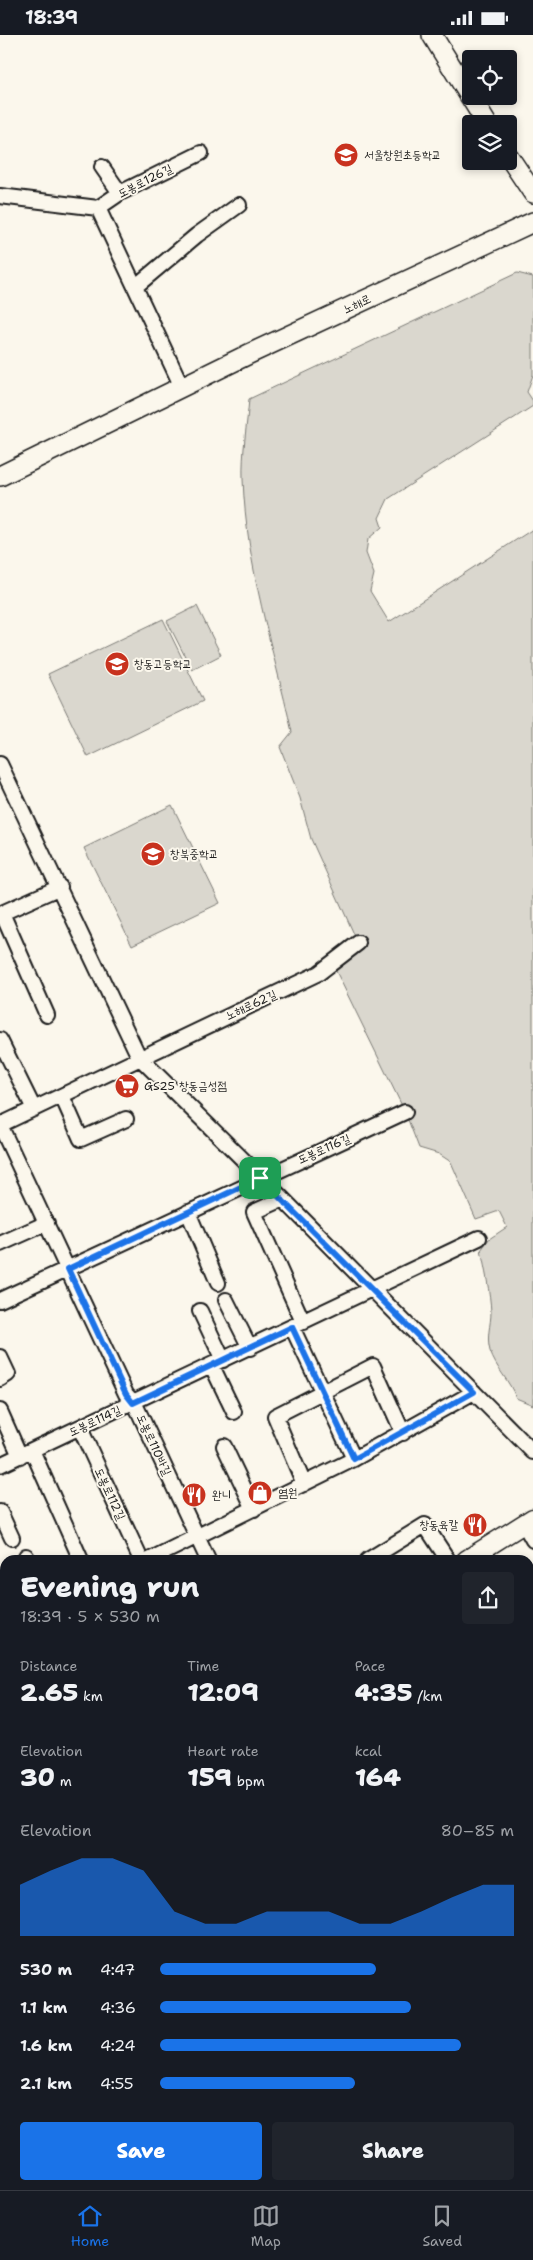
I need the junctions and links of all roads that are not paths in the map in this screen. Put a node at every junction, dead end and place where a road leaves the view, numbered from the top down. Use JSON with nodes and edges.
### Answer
{"nodes":[{"id":1,"x":432,"y":35,"type":"edge"},
{"id":2,"x":481,"y":115,"type":"edge"},
{"id":3,"x":201,"y":153,"type":"dead end"},
{"id":4,"x":102,"y":167,"type":"dead end"},
{"id":5,"x":517,"y":169,"type":"edge"},
{"id":6,"x":120,"y":193,"type":"junction"},
{"id":7,"x":533,"y":193,"type":"edge"},
{"id":8,"x":0,"y":196,"type":"edge"},
{"id":9,"x":239,"y":205,"type":"dead end"},
{"id":10,"x":98,"y":208,"type":"junction"},
{"id":11,"x":533,"y":222,"type":"edge"},
{"id":12,"x":135,"y":287,"type":"junction"},
{"id":13,"x":182,"y":387,"type":"junction"},
{"id":14,"x":0,"y":476,"type":"edge"},
{"id":15,"x":0,"y":764,"type":"edge"},
{"id":16,"x":60,"y":887,"type":"junction"},
{"id":17,"x":358,"y":943,"type":"dead end"},
{"id":18,"x":47,"y":1015,"type":"dead end"},
{"id":19,"x":0,"y":1039,"type":"edge"},
{"id":20,"x":139,"y":1057,"type":"junction"},
{"id":21,"x":62,"y":1095,"type":"junction"},
{"id":22,"x":34,"y":1109,"type":"junction"},
{"id":23,"x":406,"y":1112,"type":"dead end"},
{"id":24,"x":126,"y":1119,"type":"dead end"},
{"id":25,"x":0,"y":1125,"type":"edge"},
{"id":26,"x":260,"y":1178,"type":"junction"},
{"id":27,"x":283,"y":1199,"type":"junction"},
{"id":28,"x":188,"y":1212,"type":"junction"},
{"id":29,"x":46,"y":1223,"type":"junction"},
{"id":30,"x":479,"y":1238,"type":"dead end"},
{"id":31,"x":0,"y":1244,"type":"edge"},
{"id":32,"x":68,"y":1269,"type":"junction"},
{"id":33,"x":218,"y":1283,"type":"dead end"},
{"id":34,"x":372,"y":1289,"type":"junction"},
{"id":35,"x":0,"y":1300,"type":"edge"},
{"id":36,"x":226,"y":1300,"type":"dead end"},
{"id":37,"x":200,"y":1311,"type":"dead end"},
{"id":38,"x":298,"y":1325,"type":"junction"},
{"id":39,"x":250,"y":1348,"type":"junction"},
{"id":40,"x":0,"y":1357,"type":"edge"},
{"id":41,"x":218,"y":1363,"type":"junction"},
{"id":42,"x":0,"y":1379,"type":"edge"},
{"id":43,"x":323,"y":1392,"type":"junction"},
{"id":44,"x":474,"y":1392,"type":"junction"},
{"id":45,"x":133,"y":1403,"type":"junction"},
{"id":46,"x":0,"y":1411,"type":"edge"},
{"id":47,"x":234,"y":1412,"type":"dead end"},
{"id":48,"x":80,"y":1428,"type":"junction"},
{"id":49,"x":403,"y":1433,"type":"junction"},
{"id":50,"x":224,"y":1446,"type":"dead end"},
{"id":51,"x":533,"y":1452,"type":"edge"},
{"id":52,"x":26,"y":1453,"type":"junction"},
{"id":53,"x":354,"y":1459,"type":"junction"},
{"id":54,"x":0,"y":1465,"type":"edge"},
{"id":55,"x":304,"y":1484,"type":"junction"},
{"id":56,"x":254,"y":1509,"type":"junction"},
{"id":57,"x":0,"y":1512,"type":"edge"},
{"id":58,"x":528,"y":1521,"type":"edge"},
{"id":59,"x":197,"y":1537,"type":"junction"},
{"id":60,"x":12,"y":1539,"type":"dead end"},
{"id":61,"x":533,"y":1540,"type":"edge"},
{"id":62,"x":78,"y":1555,"type":"edge"},
{"id":63,"x":139,"y":1555,"type":"edge"},
{"id":64,"x":159,"y":1555,"type":"edge"},
{"id":65,"x":206,"y":1555,"type":"edge"},
{"id":66,"x":376,"y":1555,"type":"edge"},
{"id":67,"x":445,"y":1555,"type":"edge"},
{"id":68,"x":479,"y":1555,"type":"edge"}],
"edges":[{"from":1,"to":2,"type":"main road"},
{"from":3,"to":6,"type":"street","name":"도봉로126길"},
{"from":4,"to":6,"type":"street"},
{"from":5,"to":7,"type":"main road"},
{"from":6,"to":10,"type":"street","name":"도봉로126길"},
{"from":8,"to":10,"type":"street"},
{"from":9,"to":12,"type":"street"},
{"from":10,"to":12,"type":"street"},
{"from":11,"to":13,"type":"main road","name":"노해로"},
{"from":12,"to":13,"type":"street"},
{"from":13,"to":14,"type":"main road","name":"노해로"},
{"from":15,"to":16,"type":"street"},
{"from":16,"to":18,"type":"street"},
{"from":16,"to":20,"type":"street"},
{"from":17,"to":20,"type":"street","name":"노해로62길"},
{"from":19,"to":22,"type":"street"},
{"from":20,"to":21,"type":"street","name":"노해로62길"},
{"from":20,"to":26,"type":"street"},
{"from":21,"to":22,"type":"street","name":"노해로62길"},
{"from":21,"to":24,"type":"street"},
{"from":22,"to":25,"type":"street","name":"노해로62길"},
{"from":23,"to":26,"type":"street","name":"도봉로116길"},
{"from":25,"to":29,"type":"street","name":"도봉로110바길"},
{"from":26,"to":27,"type":"street"},
{"from":26,"to":28,"type":"street","name":"도봉로116길"},
{"from":27,"to":34,"type":"street"},
{"from":27,"to":38,"type":"street"},
{"from":28,"to":32,"type":"street","name":"도봉로116길"},
{"from":28,"to":33,"type":"street"},
{"from":29,"to":31,"type":"street"},
{"from":29,"to":32,"type":"street","name":"도봉로110바길"},
{"from":30,"to":34,"type":"street"},
{"from":32,"to":35,"type":"street","name":"도봉로116길"},
{"from":32,"to":45,"type":"street","name":"도봉로110바길"},
{"from":34,"to":38,"type":"street","name":"도봉로114길"},
{"from":34,"to":44,"type":"street"},
{"from":36,"to":39,"type":"street"},
{"from":37,"to":41,"type":"street"},
{"from":38,"to":39,"type":"street","name":"도봉로114길"},
{"from":38,"to":43,"type":"street"},
{"from":39,"to":41,"type":"street","name":"도봉로114길"},
{"from":40,"to":42,"type":"street"},
{"from":41,"to":45,"type":"street","name":"도봉로114길"},
{"from":41,"to":47,"type":"street"},
{"from":43,"to":49,"type":"street"},
{"from":43,"to":53,"type":"street"},
{"from":43,"to":55,"type":"street"},
{"from":44,"to":49,"type":"street"},
{"from":44,"to":51,"type":"street"},
{"from":45,"to":48,"type":"street","name":"도봉로114길"},
{"from":45,"to":59,"type":"street","name":"도봉로110바길"},
{"from":46,"to":52,"type":"street"},
{"from":48,"to":52,"type":"street","name":"도봉로114길"},
{"from":48,"to":63,"type":"street","name":"도봉로112길"},
{"from":49,"to":53,"type":"street"},
{"from":50,"to":56,"type":"street"},
{"from":52,"to":54,"type":"street","name":"도봉로114길"},
{"from":52,"to":62,"type":"street"},
{"from":53,"to":55,"type":"street"},
{"from":55,"to":56,"type":"street"},
{"from":56,"to":59,"type":"street"},
{"from":57,"to":60,"type":"street"},
{"from":58,"to":61,"type":"street"},
{"from":58,"to":68,"type":"street"},
{"from":59,"to":64,"type":"street"},
{"from":59,"to":65,"type":"street","name":"도봉로110바길"},
{"from":66,"to":67,"type":"street"}]}
